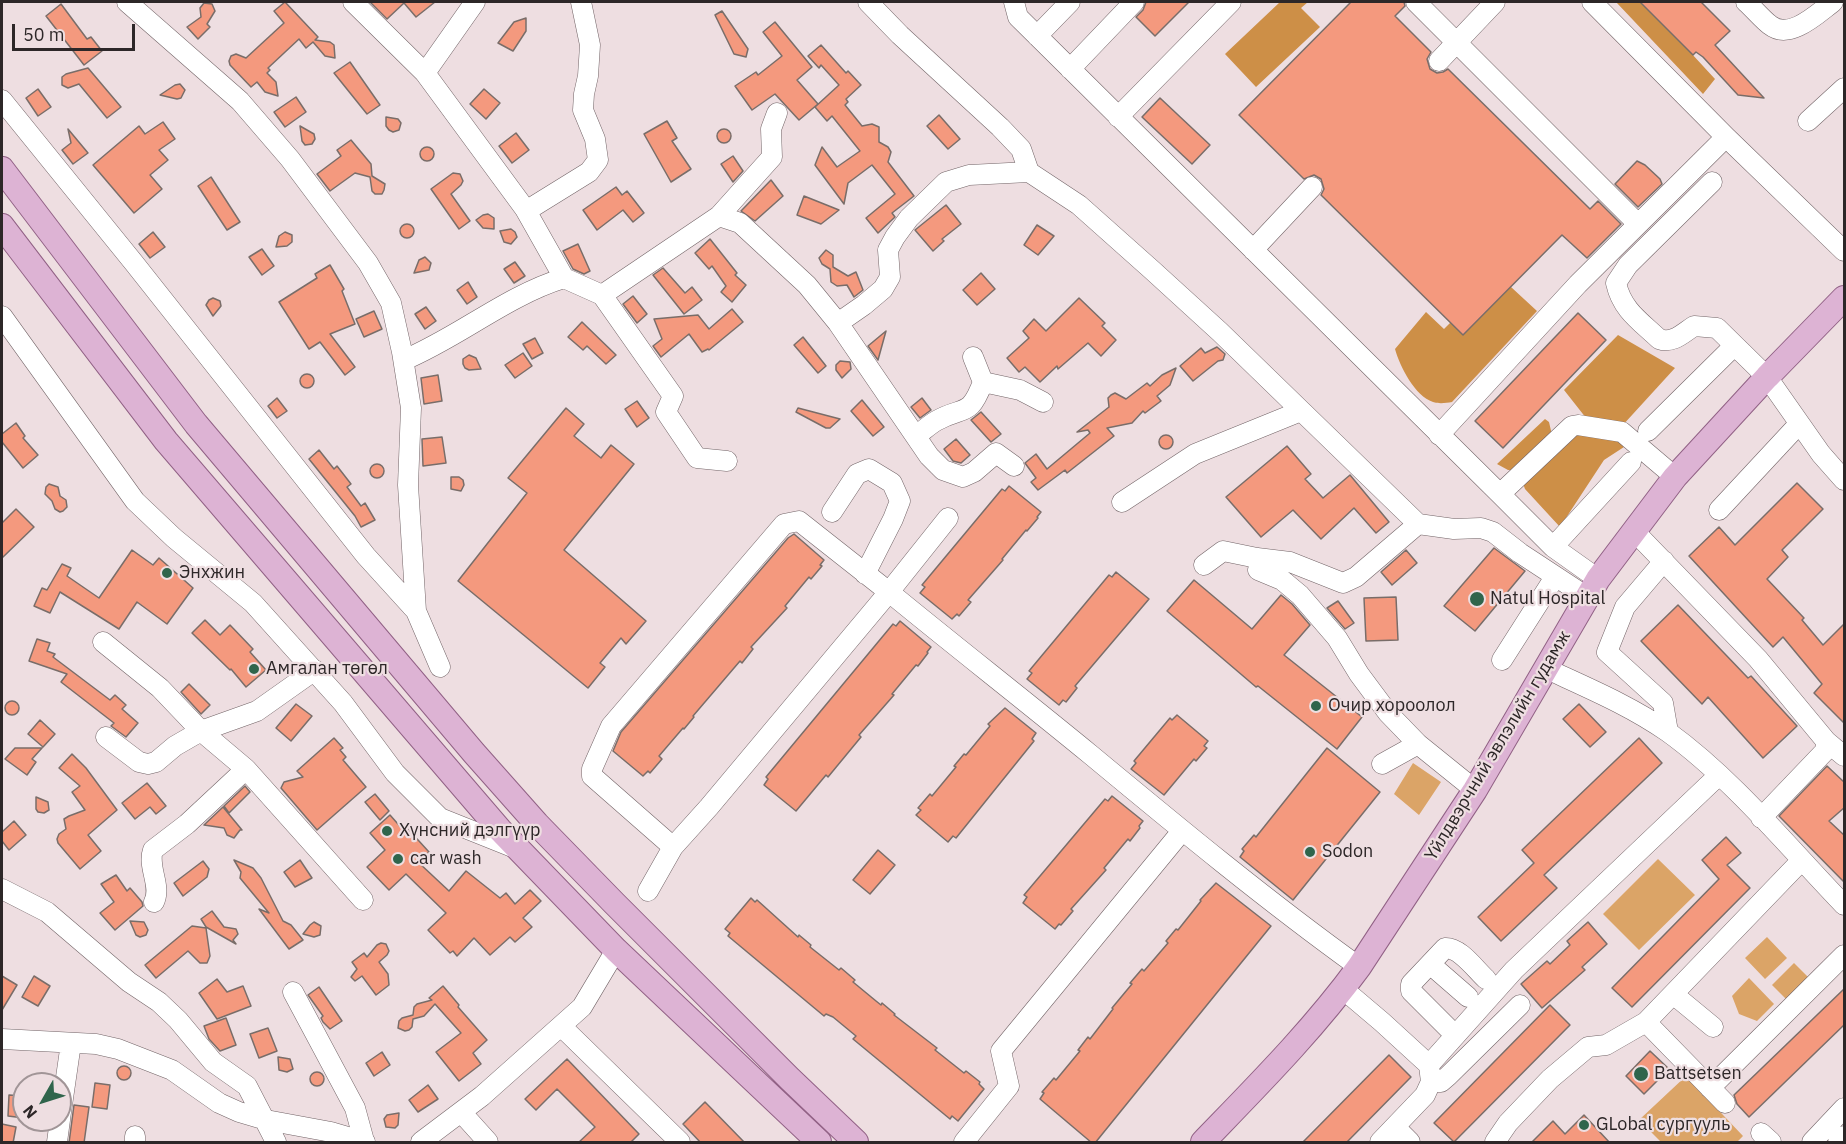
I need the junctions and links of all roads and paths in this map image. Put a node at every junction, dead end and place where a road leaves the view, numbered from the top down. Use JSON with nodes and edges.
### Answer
{"nodes":[{"id":1,"x":127,"y":2,"type":"edge"},
{"id":2,"x":353,"y":2,"type":"edge"},
{"id":3,"x":475,"y":2,"type":"edge"},
{"id":4,"x":581,"y":2,"type":"edge"},
{"id":5,"x":867,"y":2,"type":"edge"},
{"id":6,"x":1014,"y":2,"type":"edge"},
{"id":7,"x":1070,"y":2,"type":"edge"},
{"id":8,"x":1134,"y":2,"type":"edge"},
{"id":9,"x":1231,"y":2,"type":"edge"},
{"id":10,"x":1416,"y":2,"type":"edge"},
{"id":11,"x":1495,"y":2,"type":"edge"},
{"id":12,"x":1592,"y":2,"type":"edge"},
{"id":13,"x":1746,"y":2,"type":"edge"},
{"id":14,"x":1833,"y":2,"type":"edge"},
{"id":15,"x":1037,"y":36,"type":"junction"},
{"id":16,"x":1456,"y":42,"type":"junction"},
{"id":17,"x":1439,"y":60,"type":"dead end"},
{"id":18,"x":1070,"y":69,"type":"junction"},
{"id":19,"x":425,"y":73,"type":"junction"},
{"id":20,"x":1845,"y":88,"type":"edge"},
{"id":21,"x":2,"y":100,"type":"edge"},
{"id":22,"x":777,"y":113,"type":"dead end"},
{"id":23,"x":1118,"y":117,"type":"junction"},
{"id":24,"x":1808,"y":121,"type":"dead end"},
{"id":25,"x":1726,"y":137,"type":"junction"},
{"id":26,"x":2,"y":169,"type":"edge"},
{"id":27,"x":1029,"y":172,"type":"junction"},
{"id":28,"x":1712,"y":182,"type":"dead end"},
{"id":29,"x":1312,"y":187,"type":"dead end"},
{"id":30,"x":526,"y":211,"type":"junction"},
{"id":31,"x":719,"y":216,"type":"junction"},
{"id":32,"x":1637,"y":224,"type":"junction"},
{"id":33,"x":2,"y":226,"type":"edge"},
{"id":34,"x":1253,"y":250,"type":"junction"},
{"id":35,"x":1845,"y":251,"type":"edge"},
{"id":36,"x":564,"y":278,"type":"junction"},
{"id":37,"x":602,"y":295,"type":"junction"},
{"id":38,"x":1845,"y":298,"type":"edge"},
{"id":39,"x":838,"y":323,"type":"junction"},
{"id":40,"x":5,"y":328,"type":"edge"},
{"id":41,"x":1734,"y":346,"type":"junction"},
{"id":42,"x":973,"y":357,"type":"dead end"},
{"id":43,"x":404,"y":360,"type":"junction"},
{"id":44,"x":1767,"y":377,"type":"junction"},
{"id":45,"x":983,"y":382,"type":"junction"},
{"id":46,"x":1043,"y":402,"type":"dead end"},
{"id":47,"x":1301,"y":411,"type":"junction"},
{"id":48,"x":1799,"y":424,"type":"junction"},
{"id":49,"x":1648,"y":431,"type":"dead end"},
{"id":50,"x":1439,"y":435,"type":"junction"},
{"id":51,"x":916,"y":436,"type":"junction"},
{"id":52,"x":727,"y":461,"type":"dead end"},
{"id":53,"x":1631,"y":462,"type":"dead end"},
{"id":54,"x":1014,"y":466,"type":"dead end"},
{"id":55,"x":1675,"y":477,"type":"junction"},
{"id":56,"x":1845,"y":480,"type":"edge"},
{"id":57,"x":1500,"y":494,"type":"junction"},
{"id":58,"x":1122,"y":502,"type":"dead end"},
{"id":59,"x":1719,"y":510,"type":"dead end"},
{"id":60,"x":832,"y":512,"type":"dead end"},
{"id":61,"x":948,"y":518,"type":"dead end"},
{"id":62,"x":1418,"y":524,"type":"junction"},
{"id":63,"x":1634,"y":531,"type":"junction"},
{"id":64,"x":1553,"y":547,"type":"junction"},
{"id":65,"x":1664,"y":561,"type":"junction"},
{"id":66,"x":1204,"y":565,"type":"dead end"},
{"id":67,"x":1258,"y":570,"type":"dead end"},
{"id":68,"x":865,"y":574,"type":"junction"},
{"id":69,"x":1555,"y":577,"type":"junction"},
{"id":70,"x":1592,"y":588,"type":"junction"},
{"id":71,"x":889,"y":592,"type":"junction"},
{"id":72,"x":416,"y":611,"type":"junction"},
{"id":73,"x":103,"y":642,"type":"dead end"},
{"id":74,"x":1502,"y":660,"type":"dead end"},
{"id":75,"x":440,"y":667,"type":"dead end"},
{"id":76,"x":1547,"y":669,"type":"junction"},
{"id":77,"x":315,"y":670,"type":"junction"},
{"id":78,"x":201,"y":731,"type":"junction"},
{"id":79,"x":1668,"y":732,"type":"junction"},
{"id":80,"x":106,"y":737,"type":"dead end"},
{"id":81,"x":1826,"y":741,"type":"junction"},
{"id":82,"x":1418,"y":744,"type":"junction"},
{"id":83,"x":1845,"y":756,"type":"edge"},
{"id":84,"x":1382,"y":764,"type":"dead end"},
{"id":85,"x":246,"y":769,"type":"junction"},
{"id":86,"x":1719,"y":775,"type":"junction"},
{"id":87,"x":1475,"y":790,"type":"junction"},
{"id":88,"x":1761,"y":818,"type":"junction"},
{"id":89,"x":1182,"y":831,"type":"junction"},
{"id":90,"x":673,"y":847,"type":"junction"},
{"id":91,"x":520,"y":851,"type":"junction"},
{"id":92,"x":1801,"y":861,"type":"junction"},
{"id":93,"x":2,"y":889,"type":"edge"},
{"id":94,"x":648,"y":891,"type":"dead end"},
{"id":95,"x":363,"y":900,"type":"dead end"},
{"id":96,"x":154,"y":902,"type":"dead end"},
{"id":97,"x":1845,"y":905,"type":"edge"},
{"id":98,"x":616,"y":950,"type":"junction"},
{"id":99,"x":1845,"y":955,"type":"edge"},
{"id":100,"x":1430,"y":964,"type":"junction"},
{"id":101,"x":1359,"y":967,"type":"junction"},
{"id":102,"x":1486,"y":979,"type":"dead end"},
{"id":103,"x":1343,"y":989,"type":"junction"},
{"id":104,"x":293,"y":992,"type":"dead end"},
{"id":105,"x":1673,"y":994,"type":"junction"},
{"id":106,"x":1468,"y":997,"type":"dead end"},
{"id":107,"x":1520,"y":1005,"type":"dead end"},
{"id":108,"x":1646,"y":1022,"type":"junction"},
{"id":109,"x":561,"y":1026,"type":"junction"},
{"id":110,"x":1713,"y":1027,"type":"dead end"},
{"id":111,"x":1454,"y":1034,"type":"junction"},
{"id":112,"x":2,"y":1039,"type":"edge"},
{"id":113,"x":70,"y":1043,"type":"junction"},
{"id":114,"x":66,"y":1072,"type":"edge"},
{"id":115,"x":1430,"y":1073,"type":"junction"},
{"id":116,"x":1710,"y":1088,"type":"junction"},
{"id":117,"x":1725,"y":1103,"type":"dead end"},
{"id":118,"x":1845,"y":1108,"type":"edge"},
{"id":119,"x":461,"y":1112,"type":"junction"},
{"id":120,"x":266,"y":1120,"type":"junction"},
{"id":121,"x":1395,"y":1127,"type":"junction"},
{"id":122,"x":1845,"y":1136,"type":"edge"},
{"id":123,"x":364,"y":1142,"type":"edge"},
{"id":124,"x":276,"y":1143,"type":"edge"},
{"id":125,"x":421,"y":1143,"type":"edge"},
{"id":126,"x":488,"y":1143,"type":"edge"},
{"id":127,"x":680,"y":1143,"type":"edge"},
{"id":128,"x":819,"y":1143,"type":"edge"},
{"id":129,"x":856,"y":1143,"type":"edge"},
{"id":130,"x":964,"y":1143,"type":"edge"},
{"id":131,"x":1203,"y":1143,"type":"edge"},
{"id":132,"x":1380,"y":1143,"type":"edge"},
{"id":133,"x":1410,"y":1143,"type":"edge"},
{"id":134,"x":1495,"y":1143,"type":"edge"},
{"id":135,"x":1812,"y":1143,"type":"edge"},
{"id":136,"x":1838,"y":1143,"type":"edge"}],
"edges":[{"from":1,"to":43,"type":"street"},
{"from":2,"to":19,"type":"street"},
{"from":3,"to":19,"type":"street"},
{"from":4,"to":30,"type":"street"},
{"from":5,"to":27,"type":"street"},
{"from":6,"to":15,"type":"street"},
{"from":7,"to":15,"type":"street"},
{"from":8,"to":18,"type":"street"},
{"from":9,"to":23,"type":"street"},
{"from":10,"to":16,"type":"street"},
{"from":11,"to":16,"type":"street"},
{"from":12,"to":25,"type":"street"},
{"from":13,"to":14,"type":"street"},
{"from":15,"to":18,"type":"street"},
{"from":16,"to":17,"type":"street"},
{"from":16,"to":32,"type":"street"},
{"from":18,"to":23,"type":"street"},
{"from":19,"to":30,"type":"street"},
{"from":20,"to":24,"type":"street"},
{"from":21,"to":72,"type":"street"},
{"from":22,"to":31,"type":"street"},
{"from":23,"to":34,"type":"street"},
{"from":25,"to":32,"type":"street"},
{"from":25,"to":35,"type":"street"},
{"from":26,"to":129,"type":"main road"},
{"from":27,"to":39,"type":"street"},
{"from":27,"to":47,"type":"street"},
{"from":28,"to":41,"type":"street"},
{"from":29,"to":34,"type":"street"},
{"from":30,"to":36,"type":"street"},
{"from":31,"to":37,"type":"street"},
{"from":31,"to":39,"type":"street"},
{"from":32,"to":50,"type":"street"},
{"from":33,"to":91,"type":"main road"},
{"from":34,"to":50,"type":"street"},
{"from":36,"to":37,"type":"street"},
{"from":36,"to":43,"type":"street"},
{"from":37,"to":52,"type":"street"},
{"from":38,"to":44,"type":"main road","name":"Үйлдвэрчний эвлэлийн гудамж"},
{"from":39,"to":51,"type":"street"},
{"from":40,"to":77,"type":"street"},
{"from":41,"to":44,"type":"street"},
{"from":41,"to":49,"type":"street"},
{"from":42,"to":45,"type":"street"},
{"from":43,"to":72,"type":"street"},
{"from":44,"to":48,"type":"street"},
{"from":44,"to":55,"type":"main road","name":"Үйлдвэрчний эвлэлийн гудамж"},
{"from":45,"to":46,"type":"street"},
{"from":45,"to":51,"type":"street"},
{"from":47,"to":58,"type":"street"},
{"from":47,"to":62,"type":"street"},
{"from":48,"to":56,"type":"street"},
{"from":48,"to":59,"type":"street"},
{"from":50,"to":57,"type":"street"},
{"from":51,"to":54,"type":"street"},
{"from":53,"to":64,"type":"street"},
{"from":55,"to":57,"type":"street"},
{"from":55,"to":63,"type":"main road","name":"Үйлдвэрчний эвлэлийн гудамж"},
{"from":57,"to":64,"type":"street"},
{"from":60,"to":68,"type":"street"},
{"from":61,"to":71,"type":"street"},
{"from":62,"to":66,"type":"street"},
{"from":62,"to":69,"type":"street"},
{"from":63,"to":65,"type":"street"},
{"from":63,"to":70,"type":"main road","name":"Үйлдвэрчний эвлэлийн гудамж"},
{"from":64,"to":70,"type":"street"},
{"from":65,"to":79,"type":"street"},
{"from":65,"to":81,"type":"street"},
{"from":67,"to":82,"type":"street"},
{"from":68,"to":71,"type":"street"},
{"from":68,"to":90,"type":"street"},
{"from":69,"to":70,"type":"street"},
{"from":69,"to":74,"type":"street"},
{"from":70,"to":76,"type":"main road","name":"Үйлдвэрчний эвлэлийн гудамж"},
{"from":71,"to":89,"type":"street"},
{"from":71,"to":90,"type":"street"},
{"from":72,"to":75,"type":"street"},
{"from":73,"to":78,"type":"street"},
{"from":76,"to":79,"type":"street"},
{"from":76,"to":87,"type":"main road","name":"Үйлдвэрчний эвлэлийн гудамж"},
{"from":77,"to":78,"type":"street"},
{"from":77,"to":91,"type":"street"},
{"from":78,"to":80,"type":"street"},
{"from":78,"to":85,"type":"street"},
{"from":79,"to":86,"type":"street"},
{"from":81,"to":83,"type":"street"},
{"from":81,"to":88,"type":"street"},
{"from":82,"to":84,"type":"street"},
{"from":82,"to":87,"type":"street"},
{"from":85,"to":95,"type":"street"},
{"from":85,"to":96,"type":"street"},
{"from":86,"to":88,"type":"street"},
{"from":86,"to":111,"type":"street"},
{"from":87,"to":101,"type":"main road","name":"Үйлдвэрчний эвлэлийн гудамж"},
{"from":88,"to":92,"type":"street"},
{"from":89,"to":101,"type":"street"},
{"from":89,"to":130,"type":"street"},
{"from":90,"to":94,"type":"street"},
{"from":91,"to":98,"type":"main road"},
{"from":92,"to":97,"type":"street"},
{"from":92,"to":105,"type":"street"},
{"from":93,"to":120,"type":"street"},
{"from":98,"to":109,"type":"street"},
{"from":98,"to":128,"type":"main road"},
{"from":99,"to":116,"type":"street"},
{"from":100,"to":102,"type":"street"},
{"from":100,"to":106,"type":"street"},
{"from":100,"to":111,"type":"street"},
{"from":101,"to":103,"type":"main road","name":"Үйлдвэрчний эвлэлийн гудамж"},
{"from":103,"to":115,"type":"street"},
{"from":103,"to":131,"type":"main road","name":"Үйлдвэрчний эвлэлийн гудамж"},
{"from":104,"to":123,"type":"street"},
{"from":105,"to":108,"type":"street"},
{"from":105,"to":110,"type":"street"},
{"from":107,"to":115,"type":"street"},
{"from":108,"to":116,"type":"street"},
{"from":108,"to":134,"type":"street"},
{"from":109,"to":119,"type":"street"},
{"from":109,"to":127,"type":"street"},
{"from":111,"to":115,"type":"street"},
{"from":112,"to":113,"type":"street"},
{"from":113,"to":114,"type":"street"},
{"from":113,"to":120,"type":"street"},
{"from":115,"to":121,"type":"street"},
{"from":116,"to":117,"type":"street"},
{"from":118,"to":135,"type":"street"},
{"from":119,"to":125,"type":"street"},
{"from":119,"to":126,"type":"street"},
{"from":120,"to":123,"type":"street"},
{"from":120,"to":124,"type":"street"},
{"from":121,"to":132,"type":"street"},
{"from":121,"to":133,"type":"street"},
{"from":122,"to":136,"type":"street"}]}
